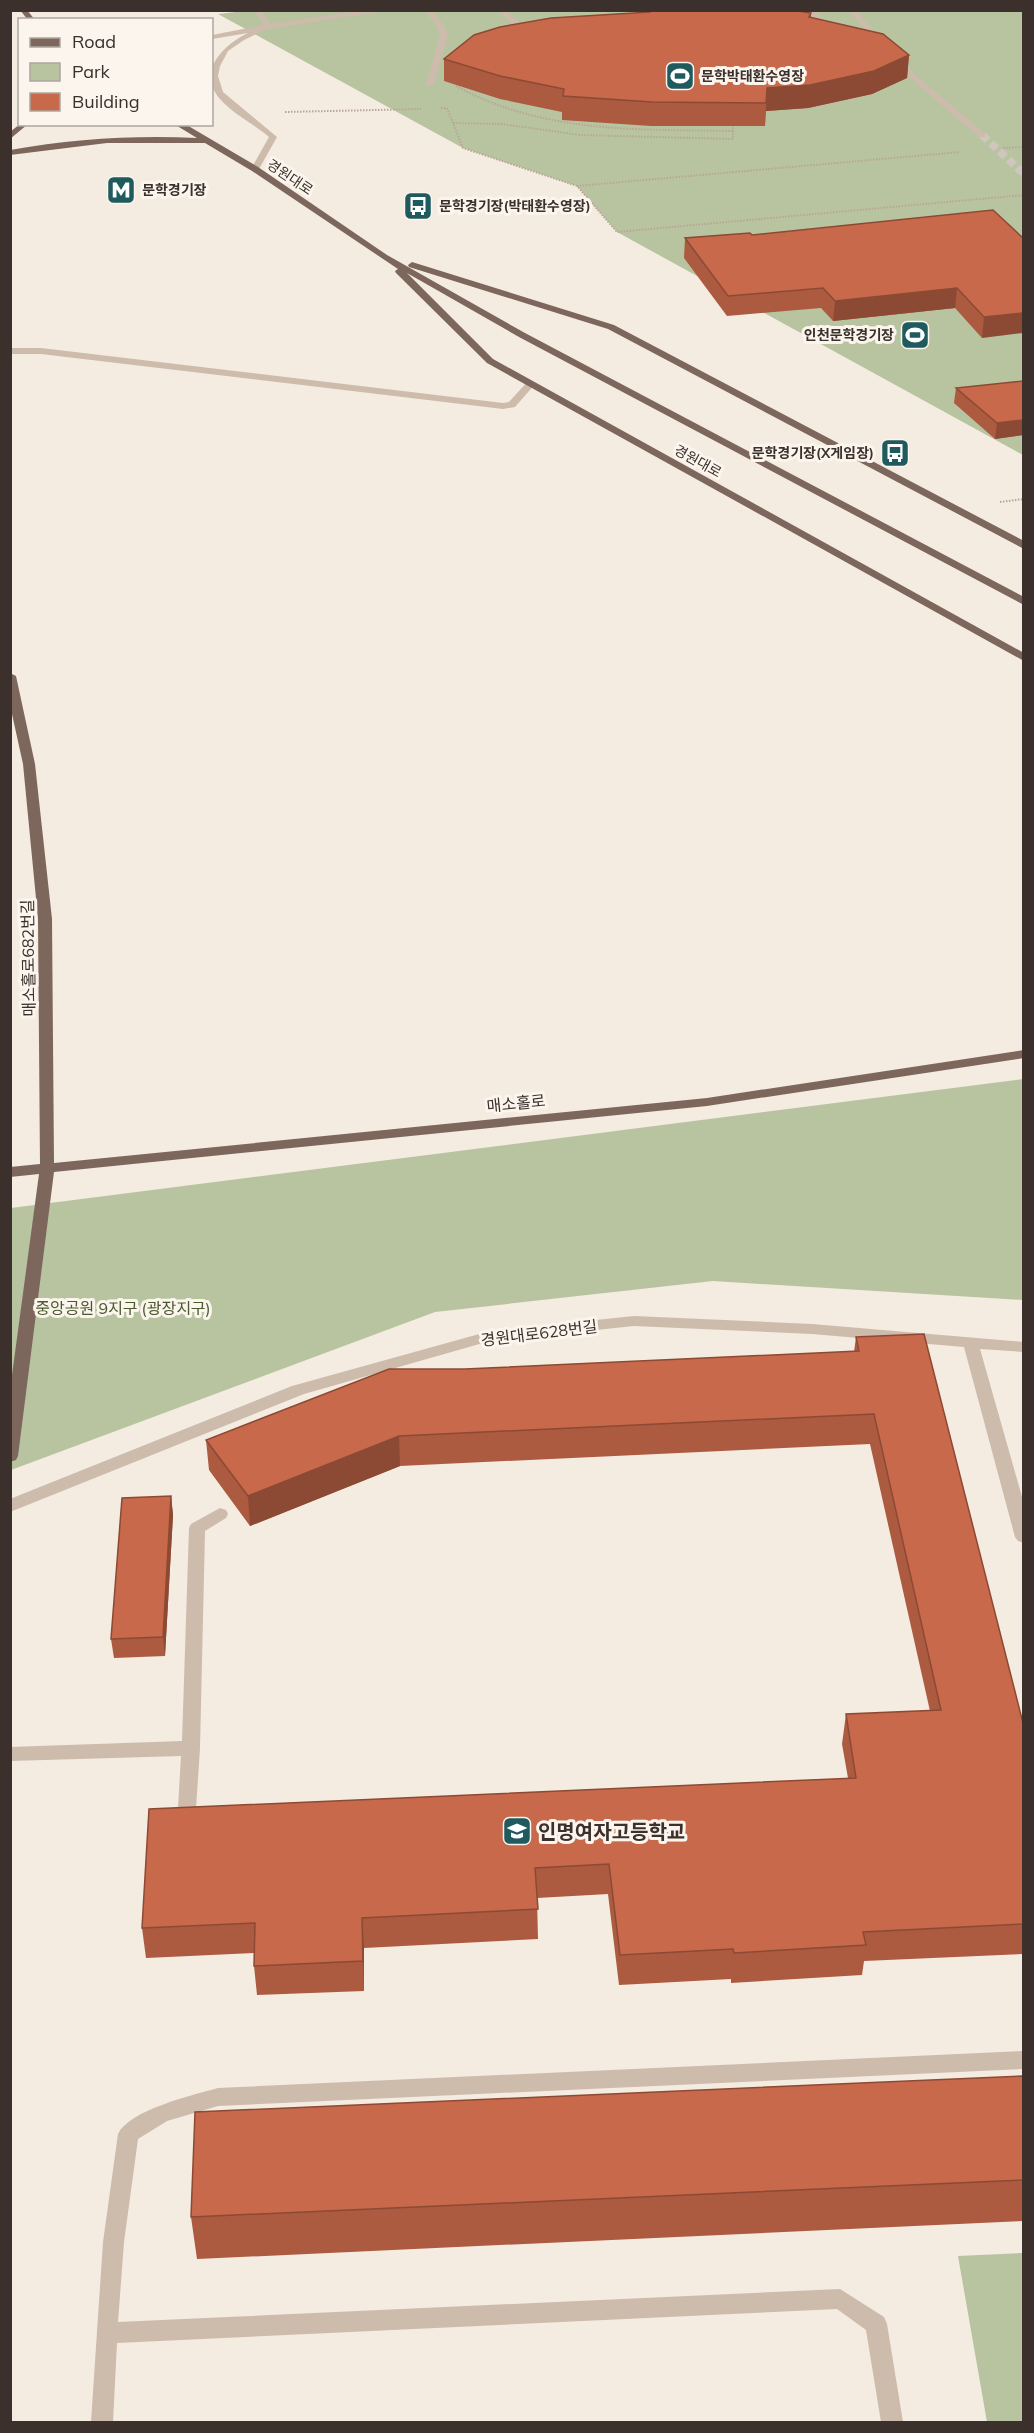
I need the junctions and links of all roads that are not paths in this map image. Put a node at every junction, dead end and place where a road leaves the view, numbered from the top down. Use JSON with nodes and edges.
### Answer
{"nodes":[{"id":1,"x":257,"y":10,"type":"edge"},
{"id":2,"x":389,"y":10,"type":"edge"},
{"id":3,"x":427,"y":10,"type":"edge"},
{"id":4,"x":501,"y":10,"type":"edge"},
{"id":5,"x":810,"y":10,"type":"edge"},
{"id":6,"x":851,"y":10,"type":"edge"},
{"id":7,"x":813,"y":24,"type":"edge"},
{"id":8,"x":268,"y":26,"type":"junction"},
{"id":9,"x":537,"y":32,"type":"edge"},
{"id":10,"x":526,"y":34,"type":"junction"},
{"id":11,"x":517,"y":36,"type":"edge"},
{"id":12,"x":213,"y":37,"type":"edge"},
{"id":13,"x":430,"y":84,"type":"dead end"},
{"id":14,"x":22,"y":126,"type":"edge"},
{"id":15,"x":181,"y":126,"type":"edge"},
{"id":16,"x":982,"y":135,"type":"tunnel mouth"},
{"id":17,"x":10,"y":137,"type":"edge"},
{"id":18,"x":207,"y":141,"type":"junction"},
{"id":19,"x":10,"y":153,"type":"edge"},
{"id":20,"x":255,"y":169,"type":"junction"},
{"id":21,"x":384,"y":256,"type":"junction"},
{"id":22,"x":10,"y":351,"type":"edge"},
{"id":23,"x":531,"y":383,"type":"junction"},
{"id":24,"x":1023,"y":546,"type":"edge"},
{"id":25,"x":1023,"y":602,"type":"edge"},
{"id":26,"x":1023,"y":658,"type":"edge"},
{"id":27,"x":10,"y":676,"type":"edge"},
{"id":28,"x":1023,"y":1054,"type":"edge"},
{"id":29,"x":46,"y":1169,"type":"junction"},
{"id":30,"x":10,"y":1172,"type":"edge"},
{"id":31,"x":971,"y":1343,"type":"junction"},
{"id":32,"x":1023,"y":1347,"type":"edge"},
{"id":33,"x":10,"y":1456,"type":"edge"},
{"id":34,"x":10,"y":1506,"type":"edge"},
{"id":35,"x":220,"y":1514,"type":"dead end"},
{"id":36,"x":1023,"y":1537,"type":"edge"},
{"id":37,"x":191,"y":1748,"type":"junction"},
{"id":38,"x":10,"y":1754,"type":"edge"},
{"id":39,"x":187,"y":1808,"type":"edge"},
{"id":40,"x":1023,"y":2060,"type":"edge"},
{"id":41,"x":105,"y":2333,"type":"junction"},
{"id":42,"x":102,"y":2422,"type":"edge"},
{"id":43,"x":892,"y":2422,"type":"edge"}],
"edges":[{"from":1,"to":8,"type":"street"},
{"from":2,"to":8,"type":"street"},
{"from":3,"to":13,"type":"street"},
{"from":4,"to":10,"type":"street"},
{"from":5,"to":7,"type":"street"},
{"from":6,"to":16,"type":"street"},
{"from":8,"to":12,"type":"street"},
{"from":8,"to":20,"type":"street"},
{"from":9,"to":10,"type":"street"},
{"from":10,"to":11,"type":"street"},
{"from":14,"to":17,"type":"main road"},
{"from":15,"to":18,"type":"main road","name":"경원대로"},
{"from":18,"to":19,"type":"main road"},
{"from":18,"to":20,"type":"main road","name":"경원대로"},
{"from":20,"to":21,"type":"main road","name":"경원대로"},
{"from":21,"to":23,"type":"main road","name":"경원대로"},
{"from":21,"to":24,"type":"main road","name":"경원대로"},
{"from":21,"to":25,"type":"main road","name":"경원대로"},
{"from":22,"to":23,"type":"street"},
{"from":23,"to":26,"type":"main road","name":"경원대로"},
{"from":27,"to":29,"type":"main road","name":"매소홀로682번길"},
{"from":28,"to":29,"type":"main road","name":"매소홀로"},
{"from":29,"to":30,"type":"main road","name":"매소홀로"},
{"from":29,"to":33,"type":"main road","name":"매소홀로682번길"},
{"from":31,"to":32,"type":"street","name":"경원대로628번길"},
{"from":31,"to":34,"type":"street","name":"경원대로628번길"},
{"from":31,"to":36,"type":"street"},
{"from":35,"to":37,"type":"street"},
{"from":37,"to":38,"type":"street"},
{"from":37,"to":39,"type":"street"},
{"from":40,"to":41,"type":"street"},
{"from":41,"to":42,"type":"street"},
{"from":41,"to":43,"type":"street"}]}
